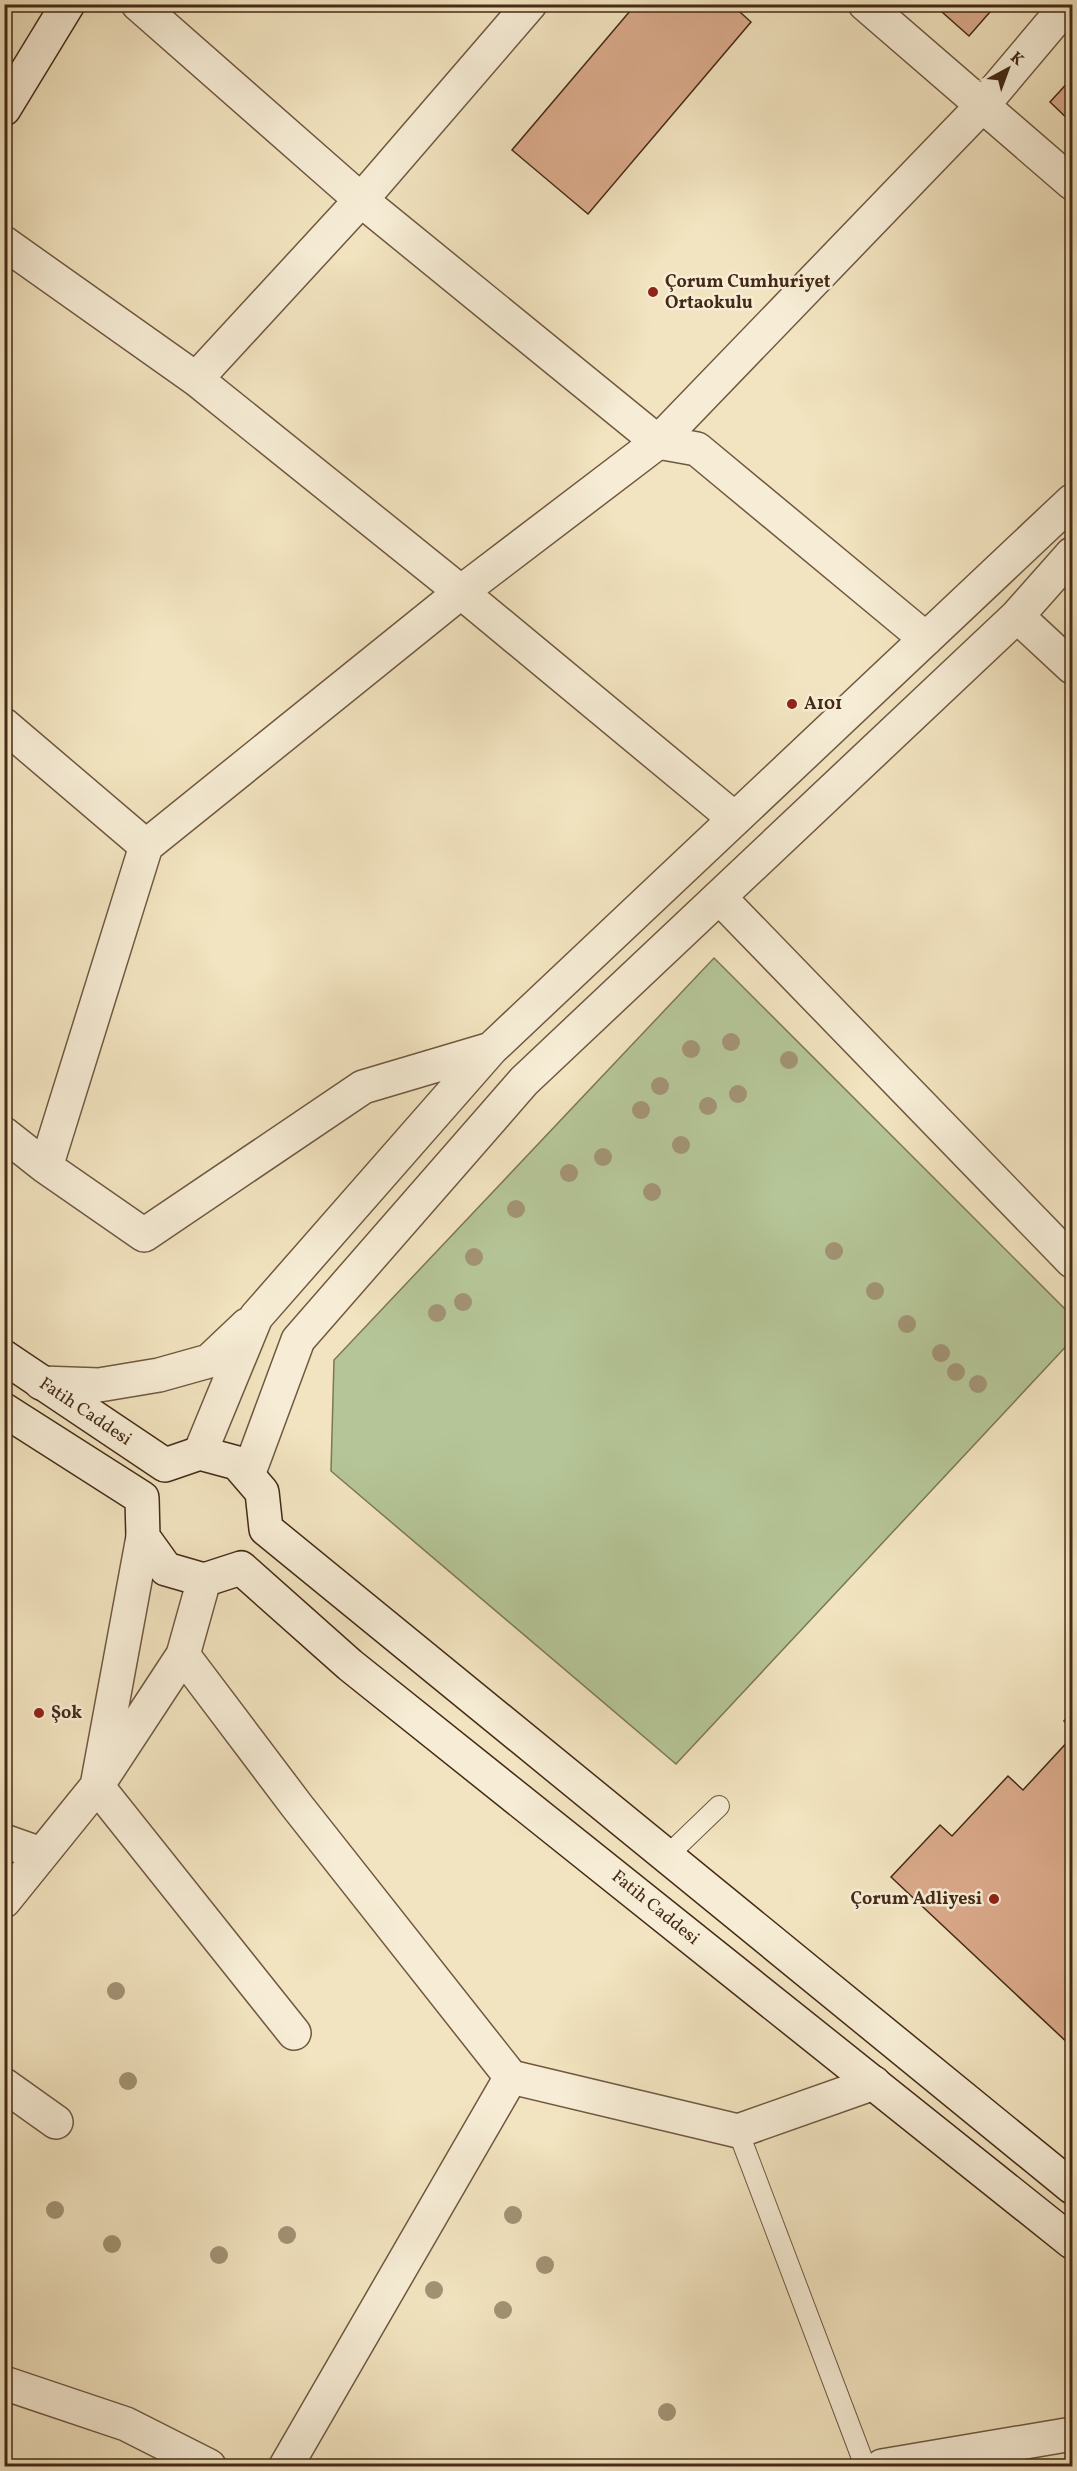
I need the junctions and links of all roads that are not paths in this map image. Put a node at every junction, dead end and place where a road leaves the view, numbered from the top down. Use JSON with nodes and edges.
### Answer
{"nodes":[{"id":1,"x":68,"y":4,"type":"edge"},
{"id":2,"x":138,"y":4,"type":"edge"},
{"id":3,"x":530,"y":4,"type":"edge"},
{"id":4,"x":865,"y":4,"type":"edge"},
{"id":5,"x":1068,"y":4,"type":"edge"},
{"id":6,"x":982,"y":106,"type":"junction"},
{"id":7,"x":4,"y":109,"type":"edge"},
{"id":8,"x":1072,"y":183,"type":"edge"},
{"id":9,"x":361,"y":201,"type":"junction"},
{"id":10,"x":4,"y":243,"type":"edge"},
{"id":11,"x":196,"y":379,"type":"junction"},
{"id":12,"x":658,"y":442,"type":"junction"},
{"id":13,"x":1072,"y":501,"type":"edge"},
{"id":14,"x":1072,"y":554,"type":"edge"},
{"id":15,"x":460,"y":592,"type":"junction"},
{"id":16,"x":1017,"y":616,"type":"junction"},
{"id":17,"x":926,"y":639,"type":"junction"},
{"id":18,"x":1072,"y":667,"type":"edge"},
{"id":19,"x":4,"y":724,"type":"edge"},
{"id":20,"x":735,"y":819,"type":"junction"},
{"id":21,"x":146,"y":846,"type":"junction"},
{"id":22,"x":720,"y":898,"type":"junction"},
{"id":23,"x":491,"y":1048,"type":"junction"},
{"id":24,"x":4,"y":1134,"type":"edge"},
{"id":25,"x":45,"y":1167,"type":"junction"},
{"id":26,"x":1072,"y":1261,"type":"edge"},
{"id":27,"x":256,"y":1317,"type":"junction"},
{"id":28,"x":4,"y":1357,"type":"edge"},
{"id":29,"x":41,"y":1383,"type":"junction"},
{"id":30,"x":4,"y":1410,"type":"edge"},
{"id":31,"x":200,"y":1453,"type":"junction"},
{"id":32,"x":165,"y":1465,"type":"junction"},
{"id":33,"x":248,"y":1475,"type":"junction"},
{"id":34,"x":142,"y":1498,"type":"junction"},
{"id":35,"x":266,"y":1530,"type":"junction"},
{"id":36,"x":143,"y":1537,"type":"junction"},
{"id":37,"x":242,"y":1568,"type":"junction"},
{"id":38,"x":204,"y":1580,"type":"junction"},
{"id":39,"x":183,"y":1655,"type":"junction"},
{"id":40,"x":97,"y":1786,"type":"junction"},
{"id":41,"x":719,"y":1806,"type":"dead end"},
{"id":42,"x":4,"y":1841,"type":"edge"},
{"id":43,"x":41,"y":1854,"type":"junction"},
{"id":44,"x":667,"y":1856,"type":"junction"},
{"id":45,"x":4,"y":1901,"type":"edge"},
{"id":46,"x":294,"y":2033,"type":"dead end"},
{"id":47,"x":511,"y":2077,"type":"junction"},
{"id":48,"x":874,"y":2083,"type":"junction"},
{"id":49,"x":4,"y":2085,"type":"edge"},
{"id":50,"x":56,"y":2122,"type":"dead end"},
{"id":51,"x":738,"y":2131,"type":"junction"},
{"id":52,"x":1072,"y":2187,"type":"edge"},
{"id":53,"x":1072,"y":2242,"type":"edge"},
{"id":54,"x":4,"y":2383,"type":"edge"},
{"id":55,"x":1072,"y":2434,"type":"edge"},
{"id":56,"x":208,"y":2466,"type":"edge"},
{"id":57,"x":286,"y":2466,"type":"edge"},
{"id":58,"x":865,"y":2466,"type":"edge"},
{"id":59,"x":882,"y":2466,"type":"edge"}],
"edges":[{"from":1,"to":7,"type":"street"},
{"from":2,"to":9,"type":"street"},
{"from":3,"to":9,"type":"street"},
{"from":4,"to":6,"type":"street"},
{"from":5,"to":6,"type":"street"},
{"from":6,"to":8,"type":"street"},
{"from":6,"to":12,"type":"street"},
{"from":9,"to":11,"type":"street"},
{"from":9,"to":12,"type":"street"},
{"from":10,"to":11,"type":"street"},
{"from":11,"to":15,"type":"street"},
{"from":12,"to":15,"type":"street"},
{"from":12,"to":17,"type":"street"},
{"from":13,"to":17,"type":"street"},
{"from":14,"to":16,"type":"street"},
{"from":15,"to":20,"type":"street"},
{"from":15,"to":21,"type":"street"},
{"from":16,"to":18,"type":"street"},
{"from":16,"to":22,"type":"street"},
{"from":17,"to":20,"type":"street"},
{"from":19,"to":21,"type":"street"},
{"from":20,"to":23,"type":"street"},
{"from":21,"to":25,"type":"street"},
{"from":22,"to":26,"type":"street"},
{"from":22,"to":33,"type":"street"},
{"from":23,"to":25,"type":"street"},
{"from":23,"to":27,"type":"street"},
{"from":24,"to":25,"type":"street"},
{"from":27,"to":29,"type":"street"},
{"from":27,"to":31,"type":"street"},
{"from":28,"to":29,"type":"street","name":"Fatih Caddesi"},
{"from":29,"to":32,"type":"street","name":"Fatih Caddesi"},
{"from":30,"to":34,"type":"street"},
{"from":31,"to":32,"type":"street"},
{"from":31,"to":33,"type":"street"},
{"from":32,"to":34,"type":"street"},
{"from":33,"to":35,"type":"street"},
{"from":34,"to":36,"type":"street"},
{"from":35,"to":37,"type":"street"},
{"from":35,"to":44,"type":"street"},
{"from":36,"to":38,"type":"street"},
{"from":36,"to":40,"type":"street"},
{"from":37,"to":38,"type":"street"},
{"from":37,"to":48,"type":"street","name":"Fatih Caddesi"},
{"from":38,"to":39,"type":"street"},
{"from":39,"to":40,"type":"street"},
{"from":39,"to":47,"type":"street"},
{"from":40,"to":43,"type":"street"},
{"from":40,"to":46,"type":"street"},
{"from":41,"to":44,"type":"lane"},
{"from":42,"to":43,"type":"street"},
{"from":43,"to":45,"type":"street"},
{"from":44,"to":52,"type":"street"},
{"from":47,"to":51,"type":"street"},
{"from":47,"to":57,"type":"street"},
{"from":48,"to":51,"type":"street"},
{"from":48,"to":53,"type":"street","name":"Fatih Caddesi"},
{"from":49,"to":50,"type":"street"},
{"from":51,"to":58,"type":"lane"},
{"from":54,"to":56,"type":"street"},
{"from":55,"to":59,"type":"street"}]}
